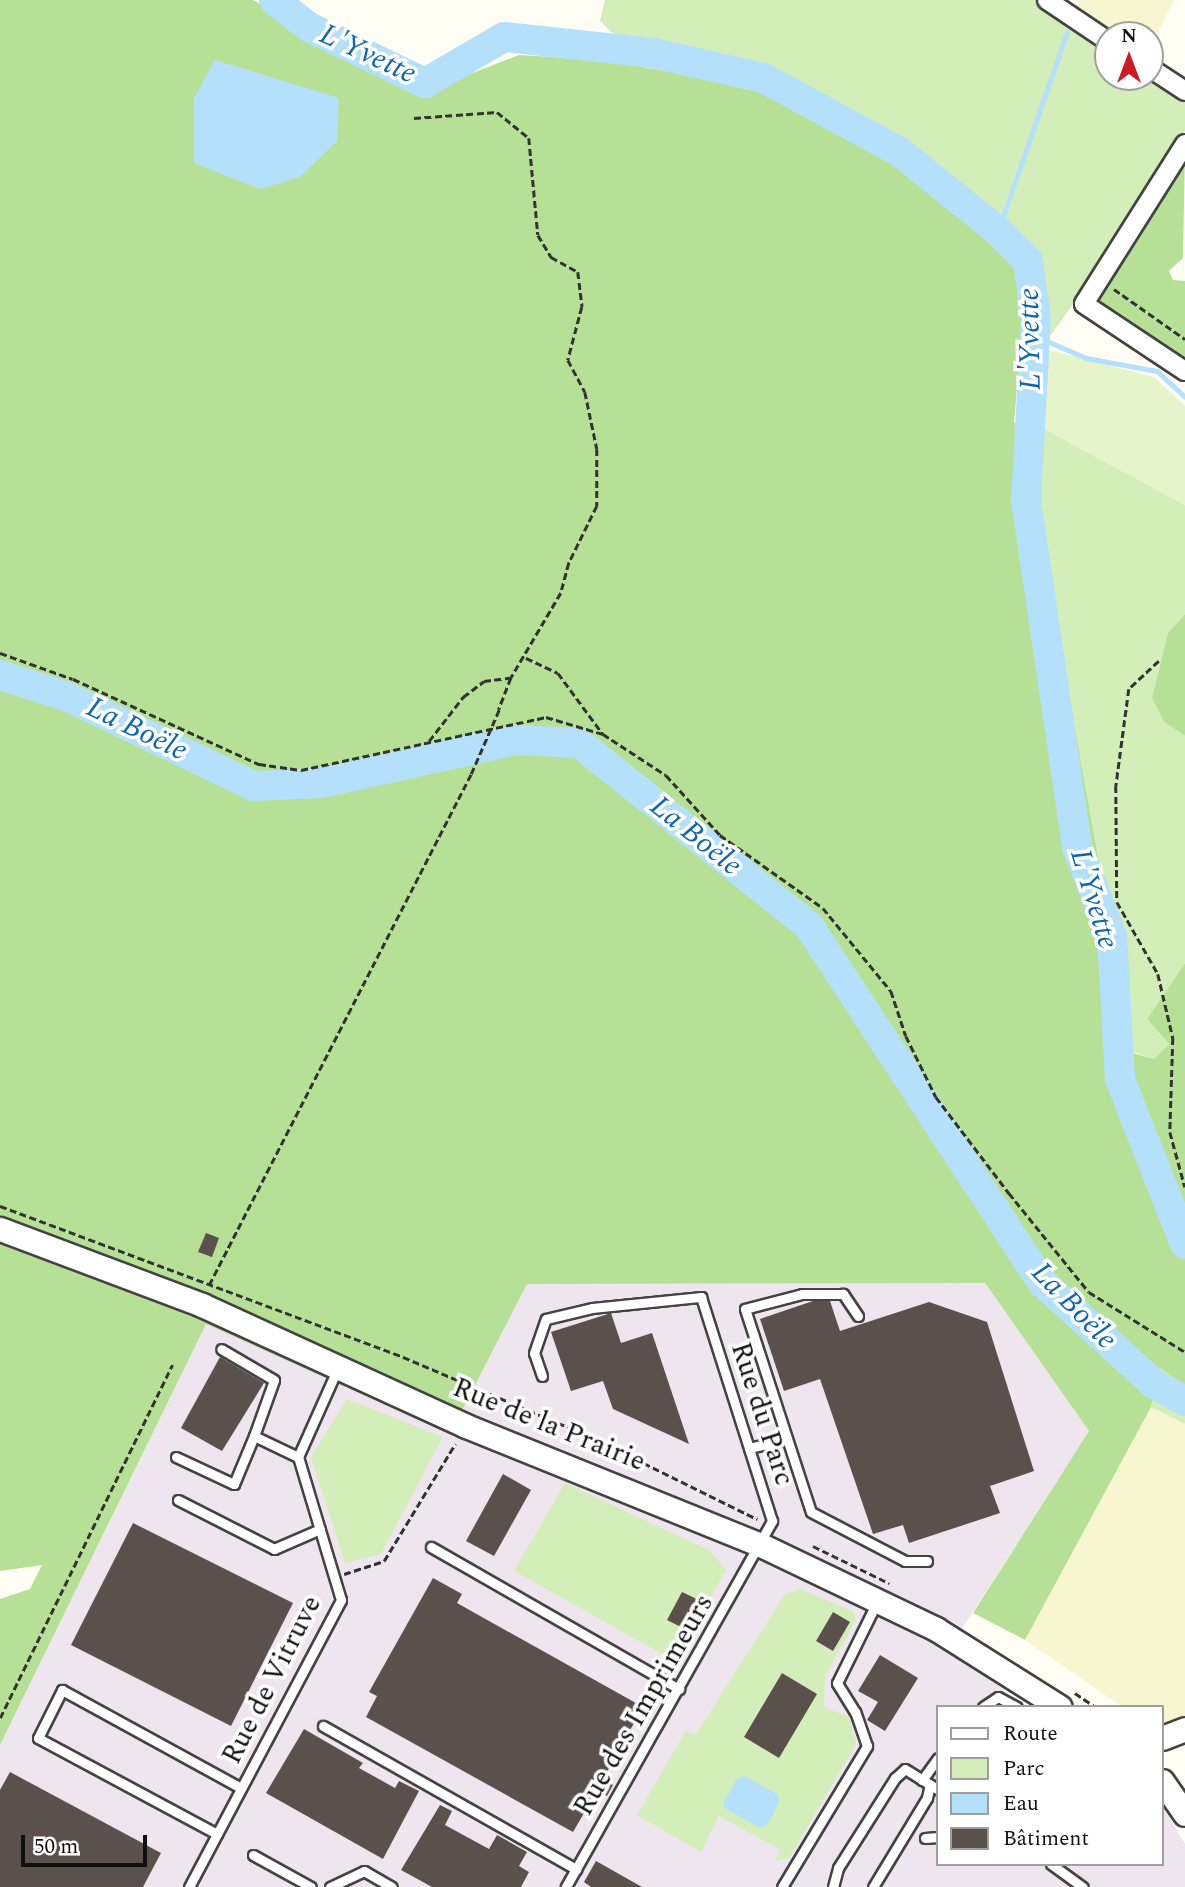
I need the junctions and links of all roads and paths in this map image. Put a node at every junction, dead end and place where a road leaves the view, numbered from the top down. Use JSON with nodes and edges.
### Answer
{"nodes":[{"id":1,"x":1046,"y":0,"type":"edge"},
{"id":2,"x":1094,"y":32,"type":"edge"},
{"id":3,"x":1164,"y":77,"type":"edge"},
{"id":4,"x":1185,"y":91,"type":"edge"},
{"id":5,"x":414,"y":118,"type":"dead end"},
{"id":6,"x":1185,"y":144,"type":"edge"},
{"id":7,"x":1100,"y":279,"type":"junction"},
{"id":8,"x":1185,"y":339,"type":"edge"},
{"id":9,"x":1185,"y":371,"type":"edge"},
{"id":10,"x":0,"y":653,"type":"edge"},
{"id":11,"x":525,"y":657,"type":"junction"},
{"id":12,"x":1159,"y":661,"type":"dead end"},
{"id":13,"x":511,"y":678,"type":"junction"},
{"id":14,"x":603,"y":734,"type":"junction"},
{"id":15,"x":429,"y":741,"type":"junction"},
{"id":16,"x":1185,"y":1187,"type":"edge"},
{"id":17,"x":0,"y":1206,"type":"edge"},
{"id":18,"x":0,"y":1229,"type":"edge"},
{"id":19,"x":211,"y":1280,"type":"dead end"},
{"id":20,"x":858,"y":1316,"type":"dead end"},
{"id":21,"x":221,"y":1349,"type":"dead end"},
{"id":22,"x":1185,"y":1352,"type":"edge"},
{"id":23,"x":172,"y":1366,"type":"dead end"},
{"id":24,"x":337,"y":1370,"type":"junction"},
{"id":25,"x":542,"y":1376,"type":"dead end"},
{"id":26,"x":466,"y":1426,"type":"junction"},
{"id":27,"x":254,"y":1436,"type":"junction"},
{"id":28,"x":787,"y":1439,"type":"junction"},
{"id":29,"x":749,"y":1448,"type":"junction"},
{"id":30,"x":176,"y":1457,"type":"dead end"},
{"id":31,"x":298,"y":1457,"type":"junction"},
{"id":32,"x":178,"y":1500,"type":"dead end"},
{"id":33,"x":320,"y":1529,"type":"junction"},
{"id":34,"x":766,"y":1535,"type":"junction"},
{"id":35,"x":810,"y":1545,"type":"dead end"},
{"id":36,"x":431,"y":1548,"type":"dead end"},
{"id":37,"x":927,"y":1561,"type":"dead end"},
{"id":38,"x":334,"y":1577,"type":"junction"},
{"id":39,"x":886,"y":1593,"type":"junction"},
{"id":40,"x":679,"y":1689,"type":"junction"},
{"id":41,"x":1065,"y":1699,"type":"edge"},
{"id":42,"x":986,"y":1705,"type":"edge"},
{"id":43,"x":1013,"y":1705,"type":"edge"},
{"id":44,"x":1088,"y":1705,"type":"edge"},
{"id":45,"x":0,"y":1718,"type":"edge"},
{"id":46,"x":323,"y":1726,"type":"dead end"},
{"id":47,"x":1185,"y":1729,"type":"edge"},
{"id":48,"x":1164,"y":1737,"type":"edge"},
{"id":49,"x":936,"y":1765,"type":"edge"},
{"id":50,"x":1164,"y":1783,"type":"edge"},
{"id":51,"x":930,"y":1785,"type":"edge"},
{"id":52,"x":241,"y":1788,"type":"junction"},
{"id":53,"x":1184,"y":1804,"type":"edge"},
{"id":54,"x":217,"y":1834,"type":"junction"},
{"id":55,"x":936,"y":1837,"type":"edge"},
{"id":56,"x":925,"y":1838,"type":"dead end"},
{"id":57,"x":253,"y":1855,"type":"dead end"},
{"id":58,"x":1054,"y":1866,"type":"edge"},
{"id":59,"x":576,"y":1869,"type":"junction"},
{"id":60,"x":189,"y":1887,"type":"edge"},
{"id":61,"x":311,"y":1887,"type":"edge"},
{"id":62,"x":330,"y":1887,"type":"edge"},
{"id":63,"x":393,"y":1887,"type":"edge"},
{"id":64,"x":566,"y":1887,"type":"edge"},
{"id":65,"x":782,"y":1887,"type":"edge"},
{"id":66,"x":833,"y":1887,"type":"edge"},
{"id":67,"x":873,"y":1887,"type":"edge"},
{"id":68,"x":1083,"y":1887,"type":"edge"}],
"edges":[{"from":1,"to":2,"type":"street"},
{"from":3,"to":4,"type":"street"},
{"from":5,"to":11,"type":"path"},
{"from":6,"to":7,"type":"street"},
{"from":7,"to":8,"type":"path"},
{"from":7,"to":9,"type":"street"},
{"from":10,"to":15,"type":"path"},
{"from":11,"to":13,"type":"path"},
{"from":11,"to":14,"type":"path"},
{"from":12,"to":16,"type":"path"},
{"from":13,"to":15,"type":"path"},
{"from":13,"to":19,"type":"path","bridge":true},
{"from":14,"to":15,"type":"path"},
{"from":14,"to":22,"type":"path"},
{"from":17,"to":34,"type":"path"},
{"from":18,"to":24,"type":"street","name":"Rue de la Prairie"},
{"from":20,"to":28,"type":"lane"},
{"from":21,"to":27,"type":"lane"},
{"from":23,"to":45,"type":"path"},
{"from":24,"to":26,"type":"street","name":"Rue de la Prairie"},
{"from":24,"to":31,"type":"lane"},
{"from":25,"to":29,"type":"lane","name":"Rue du Parc"},
{"from":26,"to":34,"type":"street","name":"Rue de la Prairie"},
{"from":26,"to":38,"type":"path"},
{"from":27,"to":30,"type":"lane"},
{"from":27,"to":31,"type":"lane"},
{"from":28,"to":29,"type":"lane"},
{"from":28,"to":37,"type":"lane"},
{"from":29,"to":34,"type":"lane","name":"Rue du Parc"},
{"from":31,"to":33,"type":"lane","name":"Rue de Vitruve"},
{"from":32,"to":33,"type":"lane"},
{"from":33,"to":38,"type":"lane","name":"Rue de Vitruve"},
{"from":34,"to":39,"type":"street","name":"Rue de la Prairie"},
{"from":34,"to":40,"type":"lane","name":"Rue des Imprimeurs"},
{"from":35,"to":39,"type":"path"},
{"from":36,"to":40,"type":"lane"},
{"from":38,"to":52,"type":"lane","name":"Rue de Vitruve"},
{"from":39,"to":41,"type":"street","name":"Rue de la Prairie"},
{"from":39,"to":65,"type":"lane"},
{"from":40,"to":59,"type":"lane","name":"Rue des Imprimeurs"},
{"from":41,"to":44,"type":"path"},
{"from":42,"to":43,"type":"lane"},
{"from":46,"to":59,"type":"lane"},
{"from":47,"to":48,"type":"street"},
{"from":49,"to":51,"type":"lane"},
{"from":50,"to":53,"type":"street"},
{"from":51,"to":66,"type":"lane"},
{"from":51,"to":67,"type":"lane"},
{"from":52,"to":54,"type":"lane","name":"Rue de Vitruve"},
{"from":52,"to":54,"type":"lane"},
{"from":54,"to":60,"type":"lane","name":"Rue de Vitruve"},
{"from":55,"to":56,"type":"lane"},
{"from":57,"to":61,"type":"lane"},
{"from":58,"to":68,"type":"lane"},
{"from":59,"to":64,"type":"lane","name":"Rue des Imprimeurs"},
{"from":62,"to":63,"type":"lane"}]}
